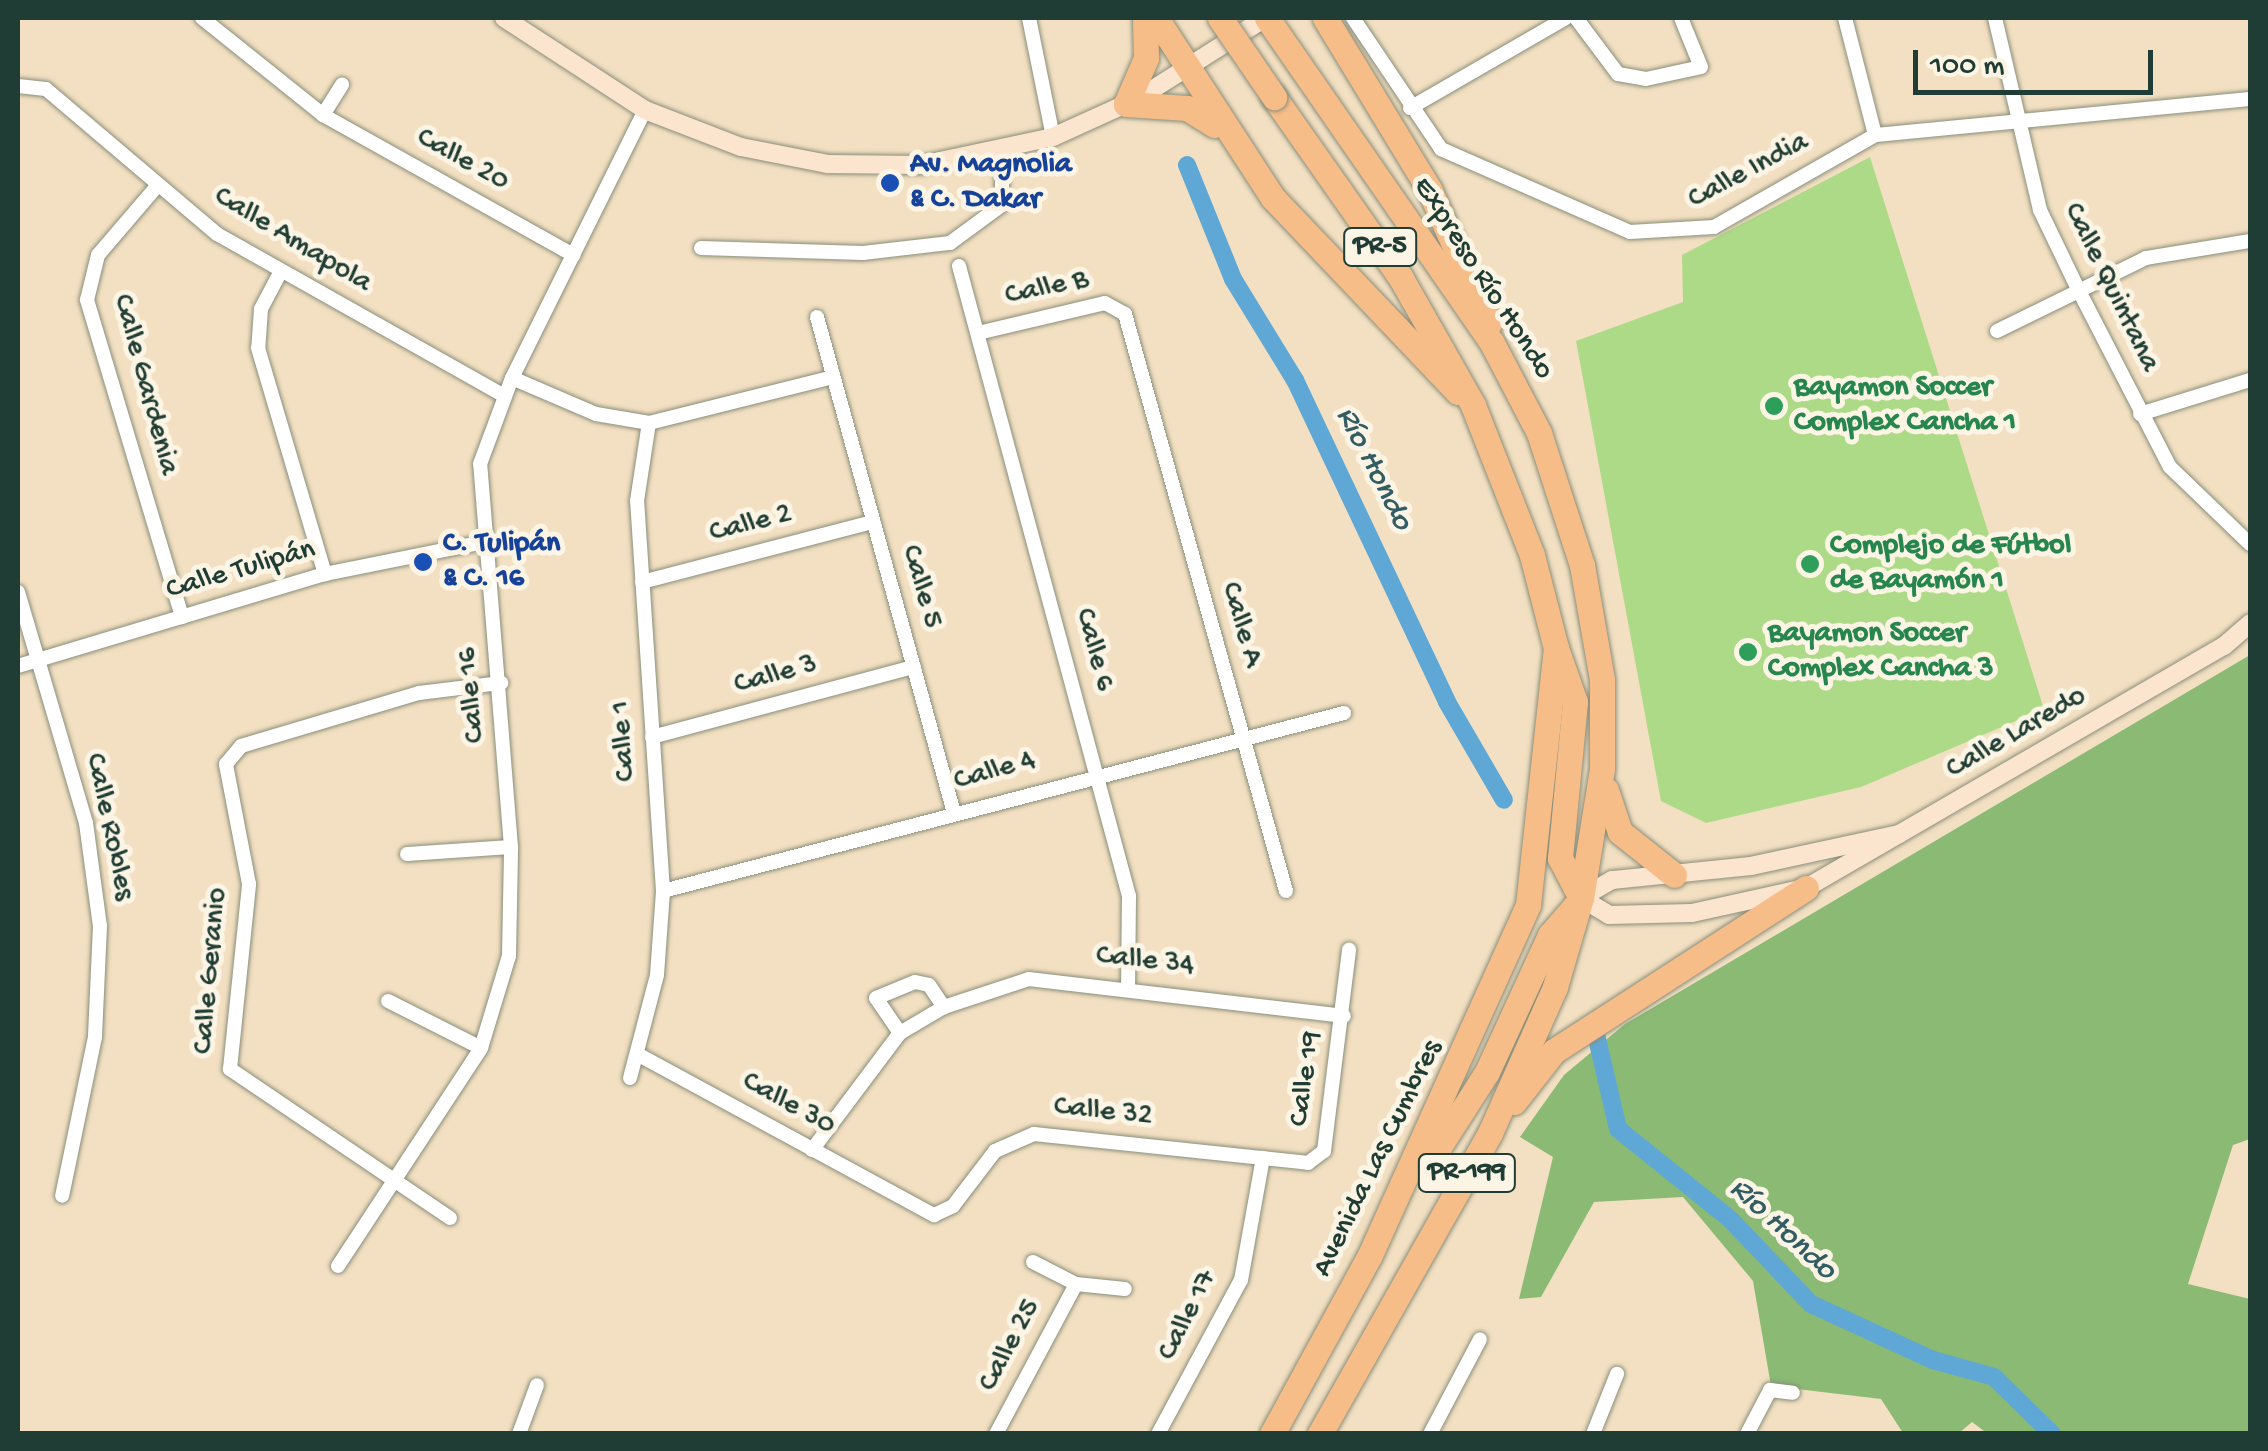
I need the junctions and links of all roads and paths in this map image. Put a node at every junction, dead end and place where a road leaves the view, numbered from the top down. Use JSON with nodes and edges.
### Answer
{"nodes":[{"id":1,"x":203,"y":18,"type":"edge"},
{"id":2,"x":504,"y":18,"type":"edge"},
{"id":3,"x":1029,"y":18,"type":"edge"},
{"id":4,"x":1145,"y":18,"type":"edge"},
{"id":5,"x":1156,"y":18,"type":"edge"},
{"id":6,"x":1220,"y":18,"type":"edge"},
{"id":7,"x":1266,"y":18,"type":"edge"},
{"id":8,"x":1325,"y":18,"type":"edge"},
{"id":9,"x":1353,"y":18,"type":"edge"},
{"id":10,"x":1566,"y":18,"type":"edge"},
{"id":11,"x":1576,"y":18,"type":"edge"},
{"id":12,"x":1680,"y":18,"type":"edge"},
{"id":13,"x":1845,"y":18,"type":"edge"},
{"id":14,"x":1996,"y":18,"type":"edge"},
{"id":15,"x":1186,"y":69,"type":"junction"},
{"id":16,"x":18,"y":86,"type":"edge"},
{"id":17,"x":342,"y":86,"type":"dead end"},
{"id":18,"x":2250,"y":99,"type":"edge"},
{"id":19,"x":1126,"y":104,"type":"junction"},
{"id":20,"x":1410,"y":108,"type":"junction"},
{"id":21,"x":646,"y":110,"type":"junction"},
{"id":22,"x":323,"y":114,"type":"junction"},
{"id":23,"x":2019,"y":126,"type":"junction"},
{"id":24,"x":1222,"y":131,"type":"junction"},
{"id":25,"x":1875,"y":135,"type":"junction"},
{"id":26,"x":1053,"y":137,"type":"junction"},
{"id":27,"x":1002,"y":153,"type":"junction"},
{"id":28,"x":158,"y":185,"type":"junction"},
{"id":29,"x":2250,"y":241,"type":"edge"},
{"id":30,"x":702,"y":248,"type":"dead end"},
{"id":31,"x":574,"y":255,"type":"junction"},
{"id":32,"x":959,"y":266,"type":"dead end"},
{"id":33,"x":281,"y":271,"type":"junction"},
{"id":34,"x":2078,"y":289,"type":"junction"},
{"id":35,"x":817,"y":317,"type":"dead end"},
{"id":36,"x":1997,"y":331,"type":"dead end"},
{"id":37,"x":978,"y":332,"type":"junction"},
{"id":38,"x":1492,"y":343,"type":"junction"},
{"id":39,"x":1141,"y":373,"type":"joint"},
{"id":40,"x":833,"y":376,"type":"junction"},
{"id":41,"x":512,"y":378,"type":"junction"},
{"id":42,"x":2250,"y":380,"type":"edge"},
{"id":43,"x":504,"y":396,"type":"junction"},
{"id":44,"x":1473,"y":405,"type":"junction"},
{"id":45,"x":2140,"y":414,"type":"junction"},
{"id":46,"x":649,"y":423,"type":"junction"},
{"id":47,"x":873,"y":522,"type":"junction"},
{"id":48,"x":484,"y":542,"type":"junction"},
{"id":49,"x":2250,"y":544,"type":"edge"},
{"id":50,"x":325,"y":574,"type":"junction"},
{"id":51,"x":642,"y":582,"type":"junction"},
{"id":52,"x":18,"y":592,"type":"edge"},
{"id":53,"x":182,"y":617,"type":"junction"},
{"id":54,"x":2250,"y":622,"type":"edge"},
{"id":55,"x":1556,"y":648,"type":"junction"},
{"id":56,"x":39,"y":660,"type":"junction"},
{"id":57,"x":18,"y":666,"type":"edge"},
{"id":58,"x":914,"y":668,"type":"junction"},
{"id":59,"x":501,"y":683,"type":"junction"},
{"id":60,"x":1344,"y":713,"type":"dead end"},
{"id":61,"x":652,"y":737,"type":"junction"},
{"id":62,"x":1243,"y":737,"type":"junction"},
{"id":63,"x":1602,"y":769,"type":"junction"},
{"id":64,"x":1099,"y":772,"type":"junction"},
{"id":65,"x":954,"y":813,"type":"junction"},
{"id":66,"x":1899,"y":834,"type":"junction"},
{"id":67,"x":511,"y":847,"type":"junction"},
{"id":68,"x":406,"y":854,"type":"dead end"},
{"id":69,"x":1674,"y":875,"type":"junction"},
{"id":70,"x":1806,"y":888,"type":"junction"},
{"id":71,"x":663,"y":891,"type":"junction"},
{"id":72,"x":1286,"y":891,"type":"dead end"},
{"id":73,"x":1582,"y":898,"type":"junction"},
{"id":74,"x":1528,"y":906,"type":"joint"},
{"id":75,"x":1349,"y":950,"type":"dead end"},
{"id":76,"x":1128,"y":985,"type":"junction"},
{"id":77,"x":388,"y":1000,"type":"dead end"},
{"id":78,"x":944,"y":1006,"type":"junction"},
{"id":79,"x":1344,"y":1016,"type":"junction"},
{"id":80,"x":900,"y":1033,"type":"junction"},
{"id":81,"x":481,"y":1048,"type":"junction"},
{"id":82,"x":638,"y":1054,"type":"junction"},
{"id":83,"x":630,"y":1078,"type":"dead end"},
{"id":84,"x":1490,"y":1134,"type":"junction"},
{"id":85,"x":812,"y":1150,"type":"junction"},
{"id":86,"x":1263,"y":1158,"type":"junction"},
{"id":87,"x":393,"y":1182,"type":"junction"},
{"id":88,"x":62,"y":1196,"type":"dead end"},
{"id":89,"x":912,"y":1203,"type":"joint"},
{"id":90,"x":450,"y":1218,"type":"dead end"},
{"id":91,"x":1370,"y":1254,"type":"junction"},
{"id":92,"x":1033,"y":1262,"type":"dead end"},
{"id":93,"x":338,"y":1266,"type":"dead end"},
{"id":94,"x":1076,"y":1284,"type":"junction"},
{"id":95,"x":1124,"y":1289,"type":"dead end"},
{"id":96,"x":1480,"y":1339,"type":"dead end"},
{"id":97,"x":1617,"y":1374,"type":"dead end"},
{"id":98,"x":536,"y":1385,"type":"dead end"},
{"id":99,"x":1793,"y":1393,"type":"dead end"},
{"id":100,"x":519,"y":1434,"type":"edge"},
{"id":101,"x":996,"y":1434,"type":"edge"},
{"id":102,"x":1158,"y":1434,"type":"edge"},
{"id":103,"x":1272,"y":1434,"type":"edge"},
{"id":104,"x":1320,"y":1434,"type":"edge"},
{"id":105,"x":1430,"y":1434,"type":"edge"},
{"id":106,"x":1593,"y":1434,"type":"edge"},
{"id":107,"x":1747,"y":1434,"type":"edge"}],
"edges":[{"from":1,"to":22,"type":"street","name":"Calle 20"},
{"from":2,"to":21,"type":"main road"},
{"from":3,"to":26,"type":"street"},
{"from":4,"to":19,"type":"highway"},
{"from":5,"to":15,"type":"highway"},
{"from":6,"to":44,"type":"highway","number":"PR-5","bridge":true},
{"from":7,"to":15,"type":"main road"},
{"from":7,"to":38,"type":"highway","name":"Expreso Río Hondo","number":"PR-5"},
{"from":8,"to":38,"type":"highway"},
{"from":9,"to":20,"type":"street","name":"Calle India"},
{"from":10,"to":20,"type":"street"},
{"from":11,"to":12,"type":"street"},
{"from":13,"to":25,"type":"street"},
{"from":14,"to":23,"type":"street","name":"Calle Quintana"},
{"from":15,"to":19,"type":"main road"},
{"from":15,"to":24,"type":"highway"},
{"from":16,"to":28,"type":"street","name":"Calle Amapola"},
{"from":17,"to":22,"type":"street"},
{"from":18,"to":23,"type":"street","name":"Calle India"},
{"from":19,"to":24,"type":"highway"},
{"from":19,"to":26,"type":"main road"},
{"from":20,"to":25,"type":"street","name":"Calle India"},
{"from":21,"to":27,"type":"main road"},
{"from":21,"to":31,"type":"street","name":"Calle 16"},
{"from":22,"to":31,"type":"street","name":"Calle 20"},
{"from":23,"to":25,"type":"street","name":"Calle India"},
{"from":23,"to":34,"type":"street","name":"Calle Quintana"},
{"from":24,"to":44,"type":"highway"},
{"from":26,"to":27,"type":"main road"},
{"from":27,"to":30,"type":"street"},
{"from":28,"to":33,"type":"street","name":"Calle Amapola"},
{"from":28,"to":53,"type":"street","name":"Calle Gardenia"},
{"from":29,"to":34,"type":"street"},
{"from":31,"to":41,"type":"street","name":"Calle 16"},
{"from":32,"to":37,"type":"street","name":"Calle 6"},
{"from":33,"to":43,"type":"street","name":"Calle Amapola"},
{"from":33,"to":50,"type":"street"},
{"from":34,"to":36,"type":"street"},
{"from":34,"to":45,"type":"street","name":"Calle Quintana"},
{"from":35,"to":40,"type":"street","name":"Calle 5"},
{"from":37,"to":39,"type":"street","name":"Calle B"},
{"from":37,"to":64,"type":"street","name":"Calle 6"},
{"from":38,"to":63,"type":"highway","name":"Expreso Río Hondo","number":"PR-5"},
{"from":39,"to":62,"type":"street","name":"Calle A"},
{"from":40,"to":46,"type":"street"},
{"from":40,"to":47,"type":"street","name":"Calle 5"},
{"from":41,"to":43,"type":"street","name":"Calle 16"},
{"from":41,"to":46,"type":"street"},
{"from":42,"to":45,"type":"street"},
{"from":43,"to":48,"type":"street","name":"Calle 16"},
{"from":44,"to":55,"type":"highway","number":"PR-5"},
{"from":45,"to":49,"type":"street","name":"Calle Quintana"},
{"from":46,"to":51,"type":"street","name":"Calle 1"},
{"from":47,"to":51,"type":"street","name":"Calle 2"},
{"from":47,"to":58,"type":"street","name":"Calle 5"},
{"from":48,"to":50,"type":"street","name":"Calle Tulipán"},
{"from":48,"to":59,"type":"street","name":"Calle 16"},
{"from":50,"to":53,"type":"street","name":"Calle Tulipán"},
{"from":51,"to":61,"type":"street","name":"Calle 1"},
{"from":52,"to":56,"type":"street","name":"Calle Robles"},
{"from":53,"to":56,"type":"street","name":"Calle Tulipán"},
{"from":54,"to":66,"type":"main road","name":"Calle Laredo"},
{"from":55,"to":73,"type":"highway"},
{"from":55,"to":74,"type":"highway","number":"PR-5"},
{"from":56,"to":57,"type":"street","name":"Calle Tulipán"},
{"from":56,"to":88,"type":"street","name":"Calle Robles"},
{"from":58,"to":61,"type":"street","name":"Calle 3"},
{"from":58,"to":65,"type":"street","name":"Calle 5"},
{"from":59,"to":67,"type":"street","name":"Calle 16"},
{"from":59,"to":87,"type":"street","name":"Calle Geranio"},
{"from":60,"to":62,"type":"street","name":"Calle 4"},
{"from":61,"to":71,"type":"street","name":"Calle 1"},
{"from":62,"to":64,"type":"street","name":"Calle 4"},
{"from":62,"to":72,"type":"street","name":"Calle A"},
{"from":63,"to":69,"type":"highway"},
{"from":63,"to":73,"type":"highway","name":"Expreso Río Hondo","number":"PR-5"},
{"from":64,"to":65,"type":"street","name":"Calle 4"},
{"from":64,"to":76,"type":"street","name":"Calle 6"},
{"from":65,"to":71,"type":"street","name":"Calle 4"},
{"from":66,"to":69,"type":"main road"},
{"from":66,"to":70,"type":"main road","name":"Calle Laredo"},
{"from":67,"to":68,"type":"street"},
{"from":67,"to":81,"type":"street","name":"Calle 16"},
{"from":69,"to":73,"type":"main road"},
{"from":70,"to":73,"type":"main road"},
{"from":70,"to":84,"type":"highway"},
{"from":71,"to":82,"type":"street","name":"Calle 1"},
{"from":73,"to":84,"type":"highway","number":"PR-199"},
{"from":73,"to":91,"type":"highway"},
{"from":74,"to":91,"type":"highway","name":"Avenida Las Cumbres","number":"PR-199"},
{"from":75,"to":79,"type":"street","name":"Calle 19"},
{"from":76,"to":78,"type":"street","name":"Calle 34"},
{"from":76,"to":79,"type":"street","name":"Calle 34"},
{"from":77,"to":81,"type":"street"},
{"from":78,"to":80,"type":"street","name":"Calle 34"},
{"from":78,"to":80,"type":"street"},
{"from":79,"to":86,"type":"street","name":"Calle 19"},
{"from":80,"to":85,"type":"street","name":"Calle 34"},
{"from":81,"to":87,"type":"street","name":"Calle 16"},
{"from":82,"to":83,"type":"street","name":"Calle 1"},
{"from":82,"to":85,"type":"street","name":"Calle 30"},
{"from":84,"to":104,"type":"highway","number":"PR-199"},
{"from":85,"to":89,"type":"street","name":"Calle 30"},
{"from":86,"to":89,"type":"street","name":"Calle 32"},
{"from":86,"to":102,"type":"street","name":"Calle 17"},
{"from":87,"to":90,"type":"street","name":"Calle Geranio"},
{"from":87,"to":93,"type":"street","name":"Calle 16"},
{"from":91,"to":103,"type":"highway","name":"Avenida Las Cumbres","number":"PR-199"},
{"from":92,"to":94,"type":"street"},
{"from":94,"to":95,"type":"street"},
{"from":94,"to":101,"type":"street","name":"Calle 25"},
{"from":96,"to":105,"type":"street"},
{"from":97,"to":106,"type":"street"},
{"from":98,"to":100,"type":"street"},
{"from":99,"to":107,"type":"street"}]}
